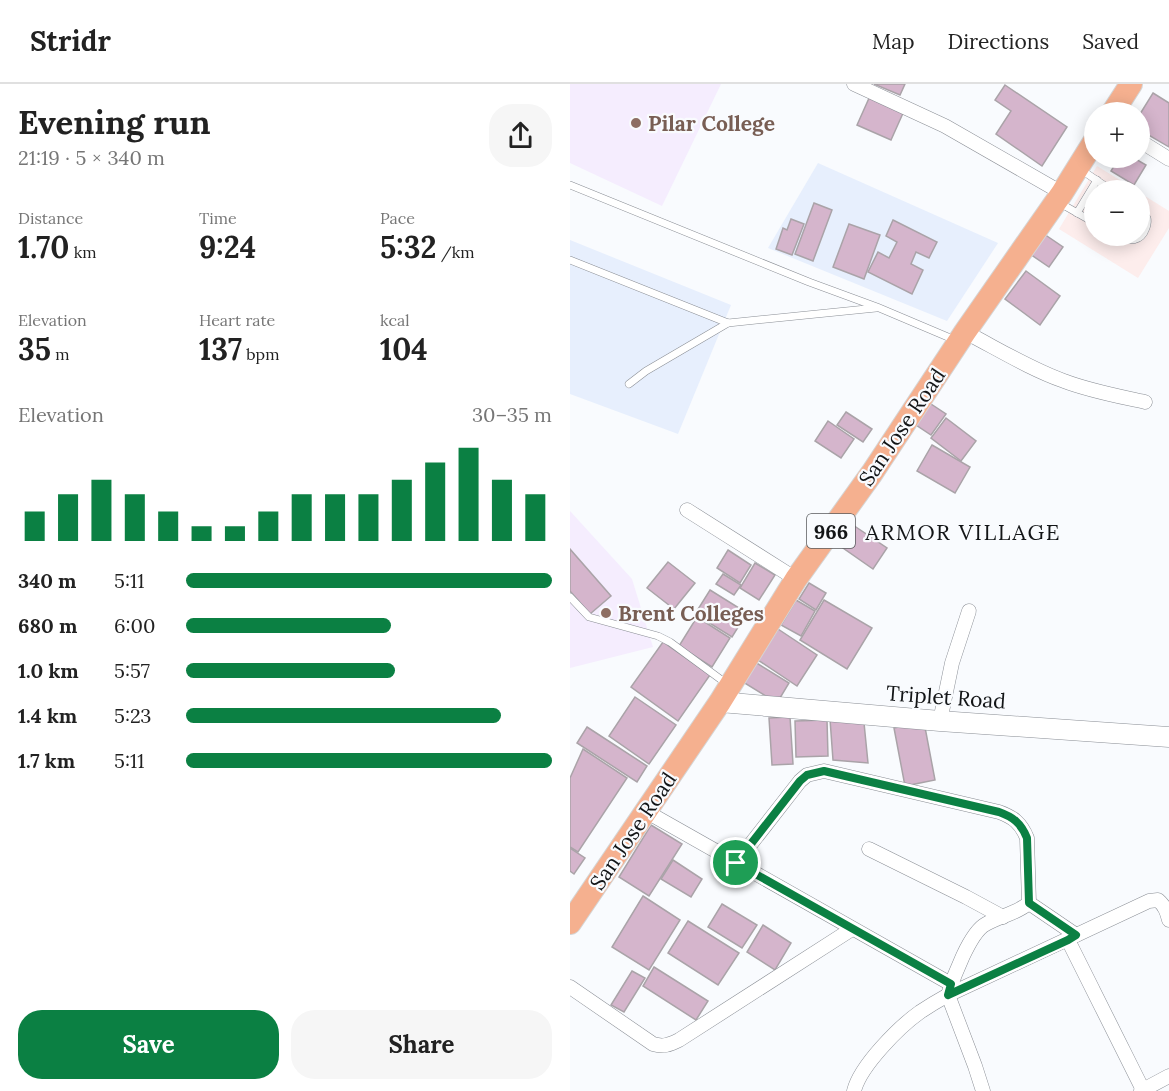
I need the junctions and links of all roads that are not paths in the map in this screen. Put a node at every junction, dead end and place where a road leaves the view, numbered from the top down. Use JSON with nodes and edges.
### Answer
{"nodes":[{"id":1,"x":854,"y":84,"type":"edge"},
{"id":2,"x":1131,"y":84,"type":"edge"},
{"id":3,"x":1119,"y":102,"type":"edge"},
{"id":4,"x":1150,"y":147,"type":"edge"},
{"id":5,"x":1084,"y":157,"type":"edge"},
{"id":6,"x":1169,"y":159,"type":"edge"},
{"id":7,"x":1078,"y":167,"type":"junction"},
{"id":8,"x":1097,"y":180,"type":"edge"},
{"id":9,"x":570,"y":185,"type":"edge"},
{"id":10,"x":1059,"y":197,"type":"junction"},
{"id":11,"x":1084,"y":201,"type":"edge"},
{"id":12,"x":1077,"y":213,"type":"junction"},
{"id":13,"x":1084,"y":217,"type":"edge"},
{"id":14,"x":570,"y":260,"type":"edge"},
{"id":15,"x":877,"y":307,"type":"junction"},
{"id":16,"x":728,"y":323,"type":"junction"},
{"id":17,"x":962,"y":337,"type":"junction"},
{"id":18,"x":629,"y":384,"type":"dead end"},
{"id":19,"x":1145,"y":402,"type":"dead end"},
{"id":20,"x":687,"y":510,"type":"dead end"},
{"id":21,"x":796,"y":579,"type":"junction"},
{"id":22,"x":570,"y":597,"type":"edge"},
{"id":23,"x":969,"y":611,"type":"dead end"},
{"id":24,"x":725,"y":694,"type":"junction"},
{"id":25,"x":940,"y":721,"type":"junction"},
{"id":26,"x":1169,"y":737,"type":"edge"},
{"id":27,"x":647,"y":812,"type":"junction"},
{"id":28,"x":869,"y":849,"type":"dead end"},
{"id":29,"x":736,"y":863,"type":"junction"},
{"id":30,"x":1029,"y":903,"type":"junction"},
{"id":31,"x":1003,"y":917,"type":"junction"},
{"id":32,"x":1169,"y":920,"type":"edge"},
{"id":33,"x":570,"y":924,"type":"edge"},
{"id":34,"x":852,"y":929,"type":"junction"},
{"id":35,"x":1072,"y":937,"type":"junction"},
{"id":36,"x":570,"y":987,"type":"edge"},
{"id":37,"x":950,"y":989,"type":"junction"},
{"id":38,"x":1169,"y":1076,"type":"edge"},
{"id":39,"x":1142,"y":1090,"type":"edge"},
{"id":40,"x":854,"y":1091,"type":"edge"},
{"id":41,"x":983,"y":1091,"type":"edge"}],
"edges":[{"from":1,"to":10,"type":"street"},
{"from":2,"to":3,"type":"main road"},
{"from":4,"to":6,"type":"street"},
{"from":5,"to":7,"type":"main road","name":"San Jose Road","number":"966"},
{"from":7,"to":8,"type":"lane"},
{"from":7,"to":10,"type":"main road","name":"San Jose Road","number":"966"},
{"from":9,"to":15,"type":"lane"},
{"from":10,"to":12,"type":"lane"},
{"from":10,"to":17,"type":"main road","name":"San Jose Road","number":"966"},
{"from":11,"to":12,"type":"lane"},
{"from":12,"to":13,"type":"lane"},
{"from":14,"to":16,"type":"lane"},
{"from":15,"to":16,"type":"lane"},
{"from":15,"to":17,"type":"lane"},
{"from":16,"to":18,"type":"lane"},
{"from":17,"to":19,"type":"street"},
{"from":17,"to":21,"type":"main road","name":"San Jose Road","number":"966"},
{"from":20,"to":21,"type":"street"},
{"from":21,"to":24,"type":"main road","name":"San Jose Road","number":"966"},
{"from":22,"to":24,"type":"lane"},
{"from":23,"to":25,"type":"street"},
{"from":24,"to":25,"type":"street","name":"Triplet Road"},
{"from":24,"to":27,"type":"main road","name":"San Jose Road","number":"966"},
{"from":25,"to":26,"type":"street","name":"Triplet Road"},
{"from":27,"to":29,"type":"street"},
{"from":27,"to":33,"type":"main road","name":"San Jose Road","number":"966"},
{"from":28,"to":31,"type":"street"},
{"from":29,"to":30,"type":"street"},
{"from":29,"to":34,"type":"street"},
{"from":30,"to":31,"type":"street"},
{"from":30,"to":35,"type":"street"},
{"from":31,"to":37,"type":"street"},
{"from":32,"to":35,"type":"street"},
{"from":34,"to":36,"type":"street"},
{"from":34,"to":37,"type":"street"},
{"from":35,"to":37,"type":"street"},
{"from":35,"to":39,"type":"street"},
{"from":37,"to":40,"type":"street"},
{"from":37,"to":41,"type":"street"},
{"from":38,"to":39,"type":"street"}]}
